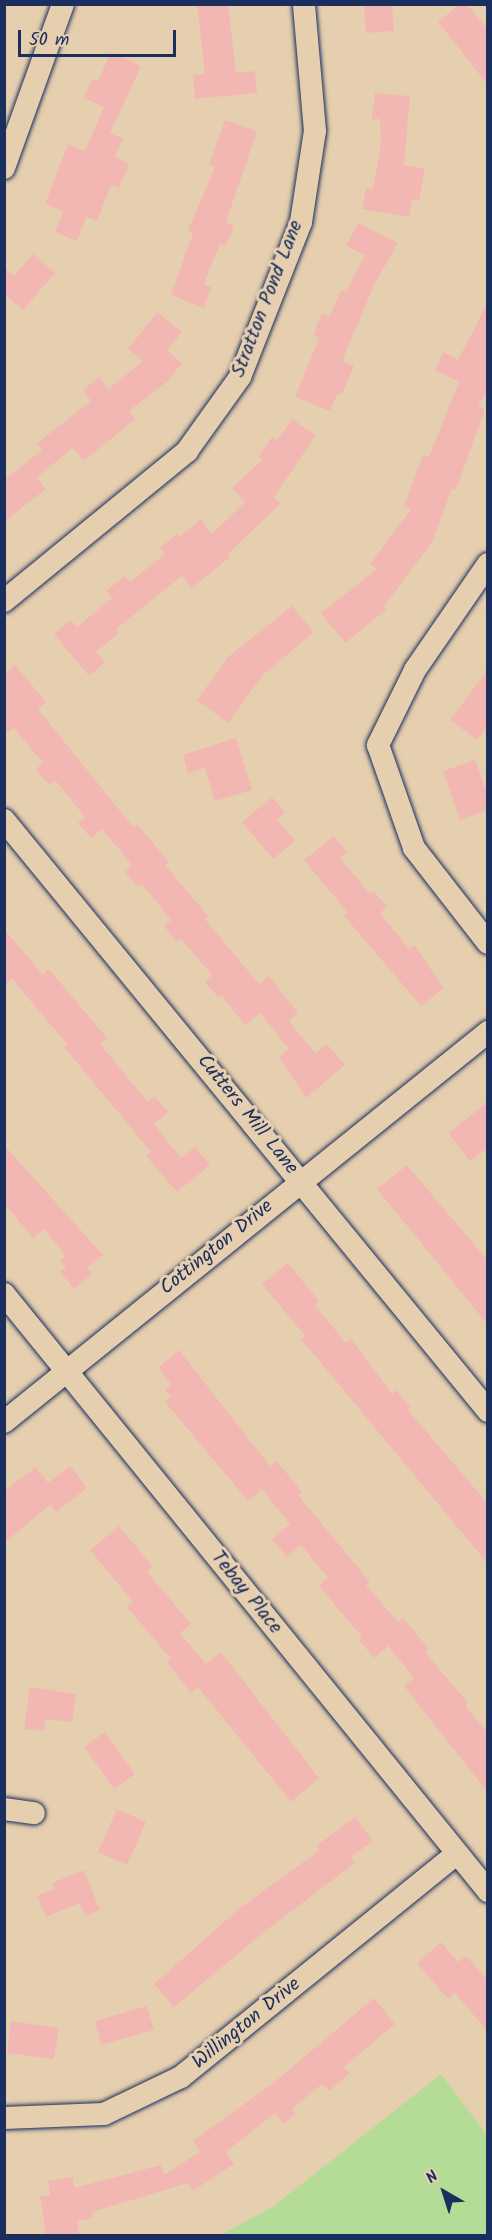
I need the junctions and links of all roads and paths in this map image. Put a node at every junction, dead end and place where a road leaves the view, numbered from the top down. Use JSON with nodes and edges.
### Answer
{"nodes":[{"id":1,"x":63,"y":4,"type":"edge"},
{"id":2,"x":304,"y":4,"type":"edge"},
{"id":3,"x":4,"y":168,"type":"edge"},
{"id":4,"x":488,"y":564,"type":"edge"},
{"id":5,"x":4,"y":601,"type":"edge"},
{"id":6,"x":4,"y":820,"type":"edge"},
{"id":7,"x":488,"y":943,"type":"edge"},
{"id":8,"x":488,"y":1032,"type":"edge"},
{"id":9,"x":301,"y":1180,"type":"junction"},
{"id":10,"x":4,"y":1294,"type":"edge"},
{"id":11,"x":66,"y":1370,"type":"junction"},
{"id":12,"x":488,"y":1412,"type":"edge"},
{"id":13,"x":4,"y":1422,"type":"edge"},
{"id":14,"x":4,"y":1809,"type":"edge"},
{"id":15,"x":34,"y":1813,"type":"dead end"},
{"id":16,"x":456,"y":1854,"type":"junction"},
{"id":17,"x":488,"y":1891,"type":"edge"},
{"id":18,"x":4,"y":2118,"type":"edge"}],
"edges":[{"from":1,"to":3,"type":"street"},
{"from":2,"to":5,"type":"street","name":"Stratton Pond Lane"},
{"from":4,"to":7,"type":"street"},
{"from":6,"to":9,"type":"street","name":"Cutters Mill Lane"},
{"from":8,"to":9,"type":"street","name":"Cottington Drive"},
{"from":9,"to":11,"type":"street","name":"Cottington Drive"},
{"from":9,"to":12,"type":"street","name":"Cutters Mill Lane"},
{"from":10,"to":11,"type":"street","name":"Tebay Place"},
{"from":11,"to":13,"type":"street","name":"Cottington Drive"},
{"from":11,"to":16,"type":"street","name":"Tebay Place"},
{"from":14,"to":15,"type":"street"},
{"from":16,"to":17,"type":"street","name":"Tebay Place"},
{"from":16,"to":18,"type":"street","name":"Willington Drive"}]}
